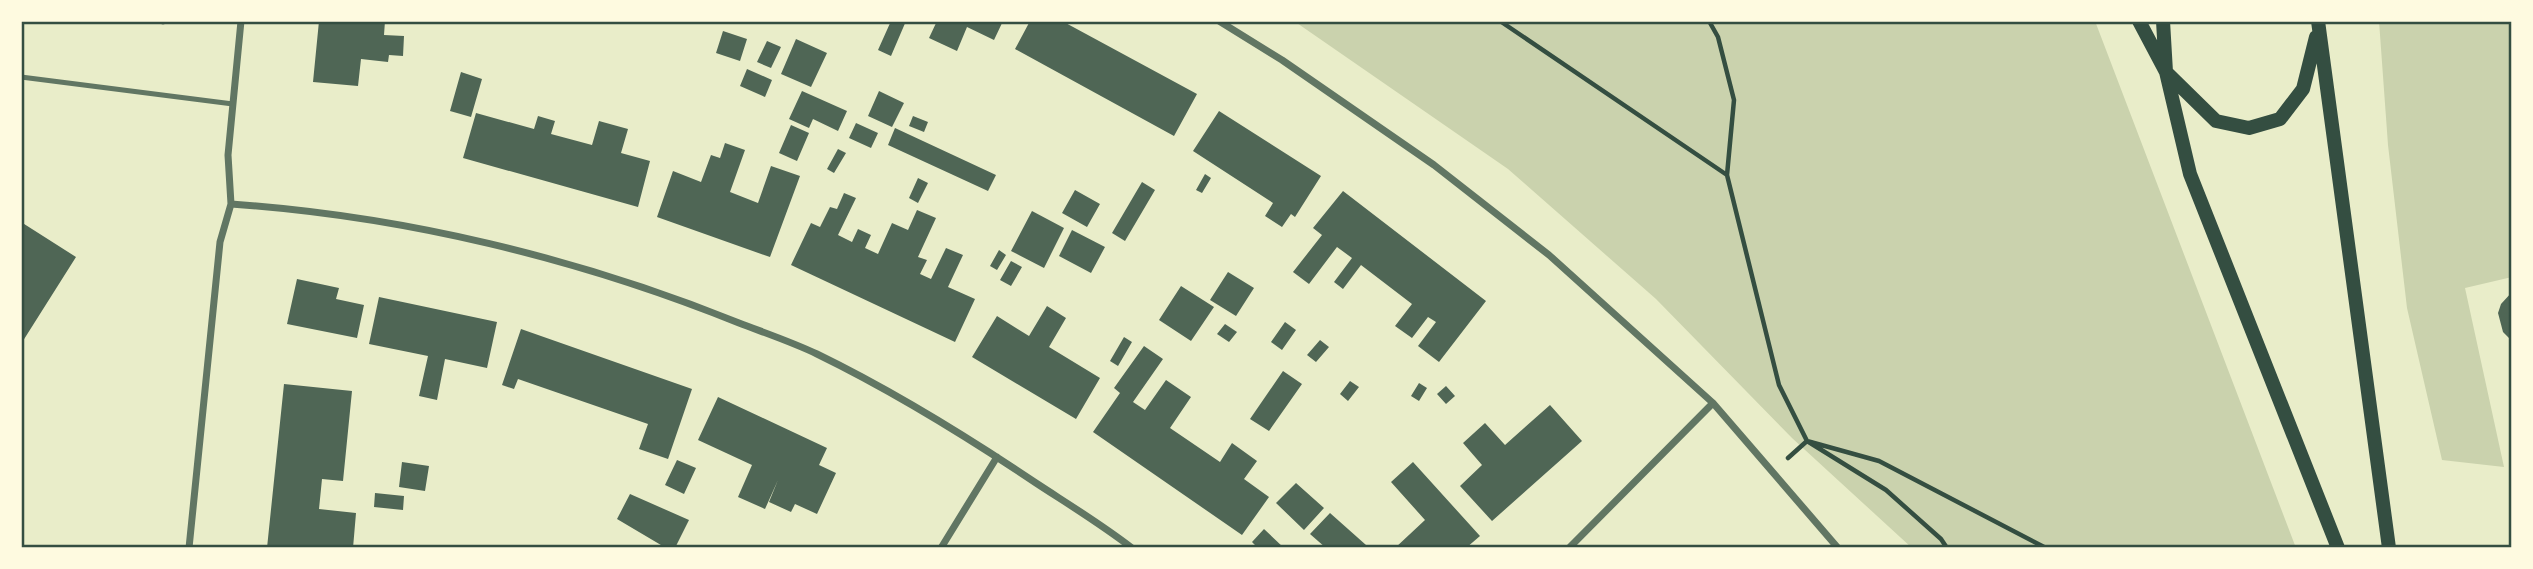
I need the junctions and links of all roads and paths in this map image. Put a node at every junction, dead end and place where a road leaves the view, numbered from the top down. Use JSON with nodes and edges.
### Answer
{"nodes":[{"id":1,"x":241,"y":21,"type":"edge"},
{"id":2,"x":1219,"y":21,"type":"edge"},
{"id":3,"x":1500,"y":21,"type":"edge"},
{"id":4,"x":1709,"y":21,"type":"edge"},
{"id":5,"x":2139,"y":21,"type":"edge"},
{"id":6,"x":2163,"y":21,"type":"edge"},
{"id":7,"x":2318,"y":24,"type":"edge"},
{"id":8,"x":2166,"y":72,"type":"junction"},
{"id":9,"x":21,"y":77,"type":"edge"},
{"id":10,"x":233,"y":104,"type":"junction"},
{"id":11,"x":1727,"y":175,"type":"junction"},
{"id":12,"x":231,"y":204,"type":"junction"},
{"id":13,"x":1713,"y":403,"type":"junction"},
{"id":14,"x":1807,"y":441,"type":"junction"},
{"id":15,"x":997,"y":457,"type":"junction"},
{"id":16,"x":1772,"y":472,"type":"junction"},
{"id":17,"x":189,"y":548,"type":"edge"},
{"id":18,"x":940,"y":548,"type":"edge"},
{"id":19,"x":1132,"y":548,"type":"edge"},
{"id":20,"x":1569,"y":548,"type":"edge"},
{"id":21,"x":1838,"y":548,"type":"edge"},
{"id":22,"x":1947,"y":548,"type":"edge"},
{"id":23,"x":2046,"y":548,"type":"edge"},
{"id":24,"x":2339,"y":548,"type":"edge"},
{"id":25,"x":2389,"y":548,"type":"edge"}],
"edges":[{"from":1,"to":10,"type":"street"},
{"from":2,"to":13,"type":"street"},
{"from":3,"to":11,"type":"path"},
{"from":4,"to":11,"type":"path"},
{"from":5,"to":8,"type":"main road"},
{"from":6,"to":8,"type":"main road"},
{"from":7,"to":8,"type":"main road"},
{"from":7,"to":25,"type":"main road"},
{"from":8,"to":24,"type":"main road"},
{"from":9,"to":10,"type":"lane"},
{"from":10,"to":12,"type":"street"},
{"from":11,"to":14,"type":"path"},
{"from":12,"to":15,"type":"street"},
{"from":12,"to":17,"type":"street"},
{"from":13,"to":16,"type":"street"},
{"from":13,"to":20,"type":"street"},
{"from":14,"to":16,"type":"path"},
{"from":14,"to":22,"type":"path"},
{"from":14,"to":23,"type":"path"},
{"from":15,"to":18,"type":"street"},
{"from":15,"to":19,"type":"street"},
{"from":16,"to":21,"type":"street"}]}
